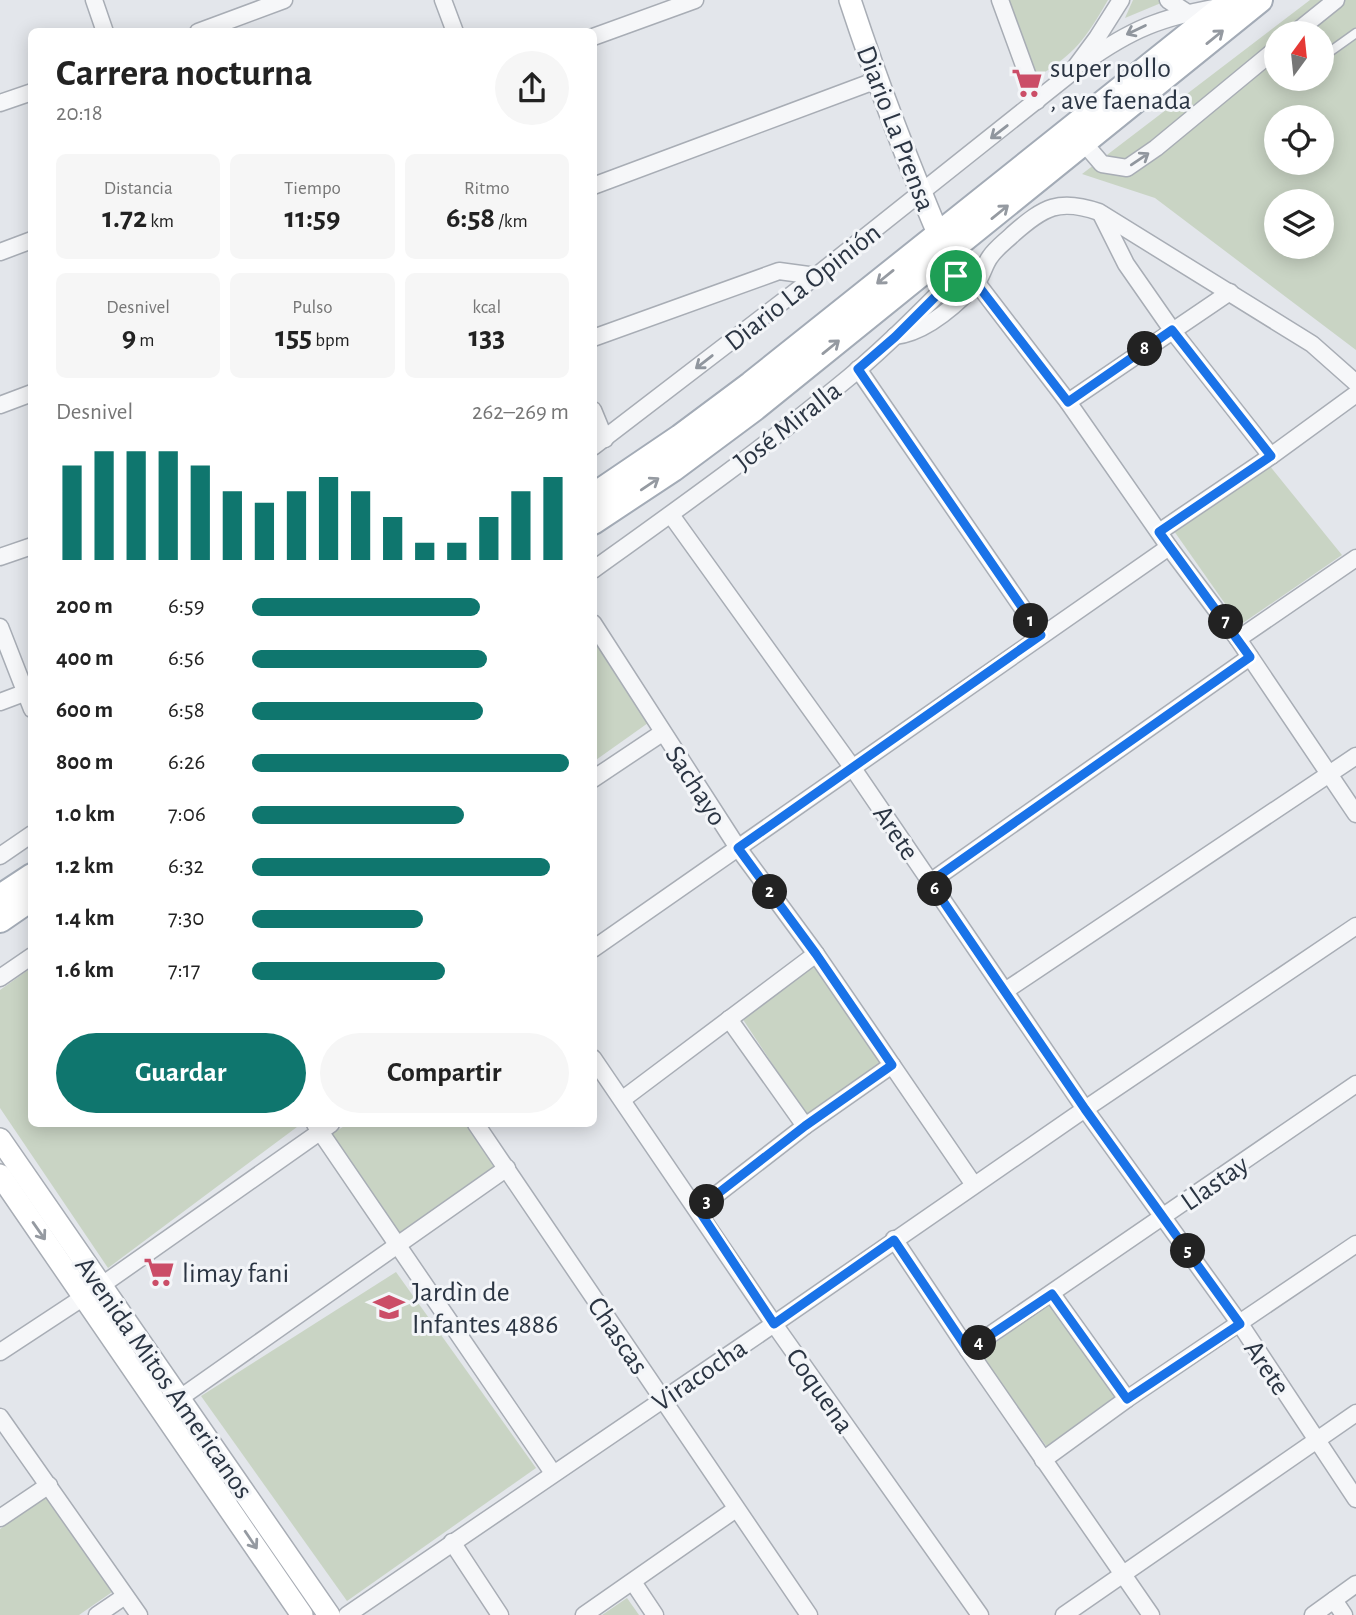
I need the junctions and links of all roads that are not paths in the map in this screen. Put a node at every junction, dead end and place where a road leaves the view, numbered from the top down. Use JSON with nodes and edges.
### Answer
{"nodes":[{"id":1,"x":94,"y":0,"type":"edge"},
{"id":2,"x":284,"y":0,"type":"edge"},
{"id":3,"x":443,"y":0,"type":"edge"},
{"id":4,"x":695,"y":0,"type":"edge"},
{"id":5,"x":850,"y":0,"type":"edge"},
{"id":6,"x":1000,"y":0,"type":"edge"},
{"id":7,"x":1121,"y":0,"type":"edge"},
{"id":8,"x":1168,"y":0,"type":"edge"},
{"id":9,"x":1261,"y":0,"type":"edge"},
{"id":10,"x":1336,"y":0,"type":"edge"},
{"id":11,"x":1229,"y":3,"type":"edge"},
{"id":12,"x":1186,"y":12,"type":"junction"},
{"id":13,"x":1310,"y":21,"type":"edge"},
{"id":14,"x":104,"y":28,"type":"edge"},
{"id":15,"x":209,"y":28,"type":"edge"},
{"id":16,"x":453,"y":28,"type":"edge"},
{"id":17,"x":1356,"y":33,"type":"edge"},
{"id":18,"x":597,"y":36,"type":"edge"},
{"id":19,"x":1334,"y":49,"type":"edge"},
{"id":20,"x":1264,"y":65,"type":"edge"},
{"id":21,"x":1070,"y":73,"type":"junction"},
{"id":22,"x":877,"y":80,"type":"junction"},
{"id":23,"x":28,"y":93,"type":"edge"},
{"id":24,"x":1037,"y":101,"type":"junction"},
{"id":25,"x":0,"y":103,"type":"edge"},
{"id":26,"x":1084,"y":144,"type":"junction"},
{"id":27,"x":597,"y":185,"type":"edge"},
{"id":28,"x":920,"y":194,"type":"junction"},
{"id":29,"x":1100,"y":212,"type":"junction"},
{"id":30,"x":28,"y":242,"type":"edge"},
{"id":31,"x":0,"y":252,"type":"edge"},
{"id":32,"x":947,"y":255,"type":"junction"},
{"id":33,"x":816,"y":276,"type":"junction"},
{"id":34,"x":976,"y":283,"type":"junction"},
{"id":35,"x":1230,"y":292,"type":"junction"},
{"id":36,"x":1172,"y":330,"type":"junction"},
{"id":37,"x":597,"y":337,"type":"edge"},
{"id":38,"x":895,"y":337,"type":"junction"},
{"id":39,"x":858,"y":369,"type":"junction"},
{"id":40,"x":1356,"y":383,"type":"edge"},
{"id":41,"x":28,"y":394,"type":"edge"},
{"id":42,"x":1356,"y":394,"type":"edge"},
{"id":43,"x":1068,"y":402,"type":"junction"},
{"id":44,"x":0,"y":405,"type":"edge"},
{"id":45,"x":599,"y":443,"type":"edge"},
{"id":46,"x":1271,"y":456,"type":"junction"},
{"id":47,"x":597,"y":493,"type":"edge"},
{"id":48,"x":671,"y":515,"type":"junction"},
{"id":49,"x":597,"y":519,"type":"edge"},
{"id":50,"x":1159,"y":532,"type":"junction"},
{"id":51,"x":28,"y":546,"type":"edge"},
{"id":52,"x":1169,"y":547,"type":"junction"},
{"id":53,"x":0,"y":557,"type":"edge"},
{"id":54,"x":1356,"y":558,"type":"edge"},
{"id":55,"x":597,"y":567,"type":"edge"},
{"id":56,"x":0,"y":627,"type":"edge"},
{"id":57,"x":597,"y":629,"type":"edge"},
{"id":58,"x":1041,"y":635,"type":"junction"},
{"id":59,"x":1238,"y":639,"type":"junction"},
{"id":60,"x":1250,"y":657,"type":"junction"},
{"id":61,"x":28,"y":692,"type":"edge"},
{"id":62,"x":0,"y":702,"type":"edge"},
{"id":63,"x":662,"y":733,"type":"junction"},
{"id":64,"x":1356,"y":757,"type":"edge"},
{"id":65,"x":852,"y":767,"type":"junction"},
{"id":66,"x":1330,"y":774,"type":"junction"},
{"id":67,"x":597,"y":776,"type":"edge"},
{"id":68,"x":1356,"y":814,"type":"edge"},
{"id":69,"x":28,"y":837,"type":"edge"},
{"id":70,"x":28,"y":848,"type":"edge"},
{"id":71,"x":738,"y":848,"type":"junction"},
{"id":72,"x":1,"y":856,"type":"edge"},
{"id":73,"x":28,"y":879,"type":"edge"},
{"id":74,"x":930,"y":882,"type":"junction"},
{"id":75,"x":0,"y":897,"type":"edge"},
{"id":76,"x":28,"y":901,"type":"edge"},
{"id":77,"x":0,"y":919,"type":"edge"},
{"id":78,"x":1356,"y":926,"type":"edge"},
{"id":79,"x":597,"y":946,"type":"edge"},
{"id":80,"x":816,"y":954,"type":"junction"},
{"id":81,"x":28,"y":959,"type":"edge"},
{"id":82,"x":0,"y":978,"type":"edge"},
{"id":83,"x":1005,"y":991,"type":"junction"},
{"id":84,"x":729,"y":1019,"type":"junction"},
{"id":85,"x":597,"y":1063,"type":"edge"},
{"id":86,"x":892,"y":1065,"type":"junction"},
{"id":87,"x":1356,"y":1084,"type":"edge"},
{"id":88,"x":623,"y":1099,"type":"junction"},
{"id":89,"x":1085,"y":1109,"type":"junction"},
{"id":90,"x":805,"y":1126,"type":"junction"},
{"id":91,"x":321,"y":1127,"type":"edge"},
{"id":92,"x":323,"y":1127,"type":"edge"},
{"id":93,"x":478,"y":1127,"type":"edge"},
{"id":94,"x":0,"y":1139,"type":"edge"},
{"id":95,"x":507,"y":1168,"type":"junction"},
{"id":96,"x":0,"y":1175,"type":"edge"},
{"id":97,"x":974,"y":1185,"type":"junction"},
{"id":98,"x":698,"y":1209,"type":"junction"},
{"id":99,"x":1164,"y":1216,"type":"junction"},
{"id":100,"x":894,"y":1240,"type":"junction"},
{"id":101,"x":397,"y":1244,"type":"junction"},
{"id":102,"x":1356,"y":1244,"type":"edge"},
{"id":103,"x":93,"y":1290,"type":"junction"},
{"id":104,"x":1052,"y":1294,"type":"junction"},
{"id":105,"x":774,"y":1324,"type":"junction"},
{"id":106,"x":1240,"y":1324,"type":"junction"},
{"id":107,"x":968,"y":1350,"type":"junction"},
{"id":108,"x":0,"y":1352,"type":"edge"},
{"id":109,"x":180,"y":1398,"type":"junction"},
{"id":110,"x":662,"y":1399,"type":"junction"},
{"id":111,"x":1127,"y":1399,"type":"junction"},
{"id":112,"x":1356,"y":1413,"type":"edge"},
{"id":113,"x":0,"y":1416,"type":"edge"},
{"id":114,"x":1317,"y":1440,"type":"junction"},
{"id":115,"x":1043,"y":1460,"type":"junction"},
{"id":116,"x":553,"y":1473,"type":"junction"},
{"id":117,"x":49,"y":1485,"type":"junction"},
{"id":118,"x":1356,"y":1499,"type":"edge"},
{"id":119,"x":736,"y":1509,"type":"junction"},
{"id":120,"x":0,"y":1518,"type":"edge"},
{"id":121,"x":452,"y":1542,"type":"junction"},
{"id":122,"x":1121,"y":1574,"type":"junction"},
{"id":123,"x":633,"y":1582,"type":"junction"},
{"id":124,"x":1356,"y":1584,"type":"edge"},
{"id":125,"x":125,"y":1596,"type":"junction"},
{"id":126,"x":1334,"y":1600,"type":"junction"},
{"id":127,"x":97,"y":1615,"type":"edge"},
{"id":128,"x":139,"y":1615,"type":"edge"},
{"id":129,"x":302,"y":1615,"type":"edge"},
{"id":130,"x":329,"y":1615,"type":"edge"},
{"id":131,"x":347,"y":1615,"type":"edge"},
{"id":132,"x":500,"y":1615,"type":"edge"},
{"id":133,"x":584,"y":1615,"type":"edge"},
{"id":134,"x":655,"y":1615,"type":"edge"},
{"id":135,"x":809,"y":1615,"type":"edge"},
{"id":136,"x":980,"y":1615,"type":"edge"},
{"id":137,"x":1064,"y":1615,"type":"edge"},
{"id":138,"x":1151,"y":1615,"type":"edge"},
{"id":139,"x":1313,"y":1615,"type":"edge"},
{"id":140,"x":1343,"y":1615,"type":"edge"}],
"edges":[{"from":1,"to":14,"type":"street"},
{"from":2,"to":15,"type":"street"},
{"from":3,"to":16,"type":"street"},
{"from":4,"to":18,"type":"street"},
{"from":5,"to":22,"type":"street","name":"Diario La Prensa"},
{"from":6,"to":24,"type":"street"},
{"from":7,"to":21,"type":"street","name":"Diario La Opinión"},
{"from":8,"to":12,"type":"street"},
{"from":26,"to":9,"type":"main road","one_way":true},
{"from":10,"to":13,"type":"street"},
{"from":11,"to":12,"type":"street"},
{"from":11,"to":32,"type":"main road"},
{"from":12,"to":21,"type":"street","one_way":true},
{"from":17,"to":19,"type":"lane"},
{"from":26,"to":20,"type":"street","one_way":true},
{"from":21,"to":24,"type":"street","name":"Diario La Opinión"},
{"from":22,"to":27,"type":"street"},
{"from":22,"to":28,"type":"street","name":"Diario La Prensa"},
{"from":23,"to":25,"type":"street"},
{"from":24,"to":28,"type":"street","name":"Diario La Opinión","one_way":true},
{"from":32,"to":26,"type":"main road","one_way":true},
{"from":28,"to":32,"type":"street","name":"Diario La Prensa"},
{"from":28,"to":33,"type":"street","name":"Diario La Opinión"},
{"from":29,"to":34,"type":"street","name":"José Miralla"},
{"from":29,"to":35,"type":"street","name":"José Miralla"},
{"from":29,"to":36,"type":"street"},
{"from":30,"to":31,"type":"street"},
{"from":32,"to":34,"type":"street"},
{"from":32,"to":38,"type":"street"},
{"from":32,"to":47,"type":"main road","one_way":true},
{"from":49,"to":32,"type":"main road","one_way":true},
{"from":33,"to":37,"type":"street"},
{"from":33,"to":45,"type":"street","name":"Diario La Opinión","one_way":true},
{"from":34,"to":38,"type":"street","name":"José Miralla"},
{"from":34,"to":43,"type":"street"},
{"from":35,"to":36,"type":"street"},
{"from":35,"to":40,"type":"street","name":"José Miralla"},
{"from":36,"to":43,"type":"street"},
{"from":36,"to":46,"type":"street"},
{"from":38,"to":39,"type":"street","name":"José Miralla"},
{"from":39,"to":48,"type":"street","name":"José Miralla"},
{"from":39,"to":58,"type":"street"},
{"from":41,"to":44,"type":"street"},
{"from":42,"to":46,"type":"street"},
{"from":43,"to":50,"type":"street"},
{"from":46,"to":50,"type":"street"},
{"from":48,"to":55,"type":"street","name":"José Miralla"},
{"from":48,"to":65,"type":"street","name":"Arete"},
{"from":50,"to":52,"type":"street"},
{"from":51,"to":53,"type":"street"},
{"from":52,"to":58,"type":"street"},
{"from":52,"to":59,"type":"street"},
{"from":54,"to":59,"type":"street"},
{"from":56,"to":61,"type":"street"},
{"from":57,"to":63,"type":"street","name":"Sachayo"},
{"from":58,"to":65,"type":"street"},
{"from":59,"to":60,"type":"street"},
{"from":60,"to":66,"type":"street"},
{"from":60,"to":74,"type":"street"},
{"from":61,"to":62,"type":"street"},
{"from":63,"to":67,"type":"street"},
{"from":63,"to":71,"type":"street","name":"Sachayo"},
{"from":64,"to":66,"type":"street"},
{"from":65,"to":71,"type":"street"},
{"from":65,"to":74,"type":"street","name":"Arete"},
{"from":66,"to":68,"type":"street"},
{"from":66,"to":83,"type":"street"},
{"from":69,"to":72,"type":"street"},
{"from":70,"to":72,"type":"street"},
{"from":71,"to":79,"type":"street"},
{"from":71,"to":80,"type":"street","name":"Sachayo"},
{"from":73,"to":75,"type":"main road"},
{"from":74,"to":83,"type":"street","name":"Arete"},
{"from":76,"to":77,"type":"main road"},
{"from":78,"to":89,"type":"street","name":"Viracocha"},
{"from":80,"to":84,"type":"street"},
{"from":80,"to":86,"type":"street","name":"Sachayo"},
{"from":81,"to":82,"type":"street"},
{"from":83,"to":89,"type":"street","name":"Arete"},
{"from":84,"to":88,"type":"street"},
{"from":84,"to":90,"type":"street"},
{"from":85,"to":88,"type":"street","name":"Coquena"},
{"from":86,"to":90,"type":"street"},
{"from":86,"to":97,"type":"street","name":"Sachayo"},
{"from":87,"to":99,"type":"street","name":"Llastay"},
{"from":88,"to":98,"type":"street","name":"Coquena"},
{"from":89,"to":97,"type":"street","name":"Viracocha"},
{"from":89,"to":99,"type":"street","name":"Arete"},
{"from":90,"to":98,"type":"street"},
{"from":91,"to":103,"type":"street"},
{"from":92,"to":101,"type":"street"},
{"from":93,"to":95,"type":"street","name":"Chascas"},
{"from":94,"to":103,"type":"street","name":"Avenida Mitos Americanos"},
{"from":95,"to":101,"type":"street"},
{"from":95,"to":110,"type":"street","name":"Chascas"},
{"from":96,"to":103,"type":"street","name":"Avenida Mitos Americanos","one_way":true},
{"from":97,"to":100,"type":"street","name":"Viracocha"},
{"from":98,"to":105,"type":"street","name":"Coquena"},
{"from":99,"to":104,"type":"street","name":"Llastay"},
{"from":99,"to":106,"type":"street","name":"Arete"},
{"from":100,"to":105,"type":"street","name":"Viracocha"},
{"from":100,"to":107,"type":"street"},
{"from":101,"to":109,"type":"street"},
{"from":101,"to":116,"type":"street"},
{"from":102,"to":106,"type":"street"},
{"from":103,"to":108,"type":"street"},
{"from":103,"to":109,"type":"street","name":"Avenida Mitos Americanos"},
{"from":103,"to":129,"type":"street","name":"Avenida Mitos Americanos","one_way":true},
{"from":104,"to":107,"type":"street","name":"Llastay"},
{"from":104,"to":111,"type":"street"},
{"from":105,"to":110,"type":"street","name":"Viracocha"},
{"from":105,"to":136,"type":"street","name":"Coquena"},
{"from":106,"to":111,"type":"street"},
{"from":106,"to":114,"type":"street","name":"Arete"},
{"from":107,"to":115,"type":"street"},
{"from":109,"to":130,"type":"street","name":"Avenida Mitos Americanos"},
{"from":110,"to":116,"type":"street","name":"Viracocha"},
{"from":110,"to":119,"type":"street","name":"Chascas"},
{"from":111,"to":115,"type":"street"},
{"from":112,"to":114,"type":"street"},
{"from":113,"to":117,"type":"street"},
{"from":114,"to":118,"type":"street","name":"Arete"},
{"from":114,"to":122,"type":"street"},
{"from":115,"to":122,"type":"street"},
{"from":116,"to":121,"type":"street","name":"Viracocha"},
{"from":117,"to":120,"type":"street"},
{"from":117,"to":125,"type":"street"},
{"from":119,"to":123,"type":"street"},
{"from":119,"to":135,"type":"street","name":"Chascas"},
{"from":121,"to":131,"type":"street","name":"Viracocha"},
{"from":121,"to":132,"type":"street"},
{"from":122,"to":137,"type":"street"},
{"from":122,"to":138,"type":"street"},
{"from":123,"to":133,"type":"street"},
{"from":123,"to":134,"type":"street"},
{"from":124,"to":126,"type":"street"},
{"from":125,"to":127,"type":"street"},
{"from":125,"to":128,"type":"street"},
{"from":126,"to":139,"type":"street"},
{"from":126,"to":140,"type":"street"}]}
